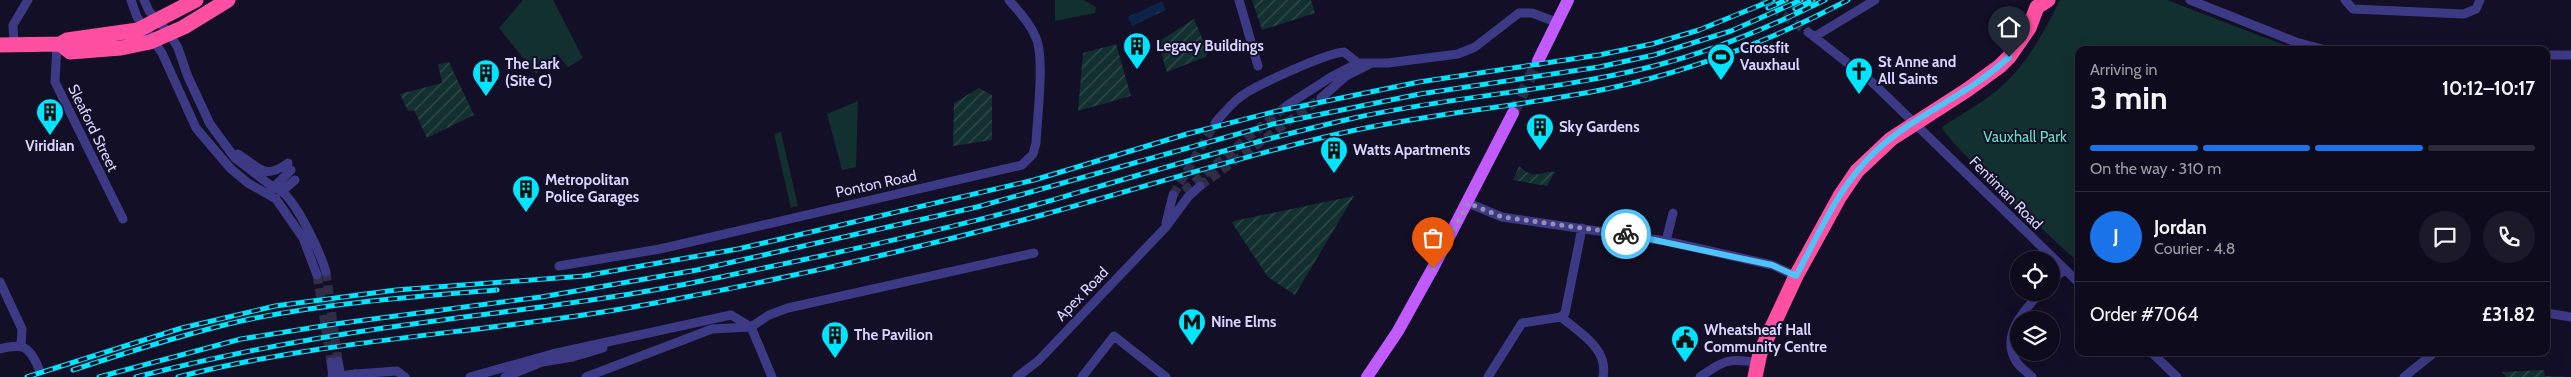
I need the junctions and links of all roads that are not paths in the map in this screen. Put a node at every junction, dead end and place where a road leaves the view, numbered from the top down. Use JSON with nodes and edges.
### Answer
{"nodes":[{"id":1,"x":28,"y":0,"type":"edge"},
{"id":2,"x":131,"y":0,"type":"edge"},
{"id":3,"x":144,"y":0,"type":"edge"},
{"id":4,"x":196,"y":0,"type":"edge"},
{"id":5,"x":228,"y":0,"type":"edge"},
{"id":6,"x":1009,"y":0,"type":"edge"},
{"id":7,"x":1239,"y":0,"type":"edge"},
{"id":8,"x":1568,"y":0,"type":"edge"},
{"id":9,"x":1875,"y":0,"type":"edge"},
{"id":10,"x":2190,"y":0,"type":"edge"},
{"id":11,"x":2345,"y":0,"type":"edge"},
{"id":12,"x":2480,"y":0,"type":"edge"},
{"id":13,"x":2040,"y":2,"type":"edge"},
{"id":14,"x":1556,"y":22,"type":"junction"},
{"id":15,"x":151,"y":24,"type":"junction"},
{"id":16,"x":169,"y":33,"type":"junction"},
{"id":17,"x":154,"y":40,"type":"junction"},
{"id":18,"x":9,"y":41,"type":"edge"},
{"id":19,"x":59,"y":44,"type":"junction"},
{"id":20,"x":2311,"y":46,"type":"edge"},
{"id":21,"x":2571,"y":55,"type":"edge"},
{"id":22,"x":2550,"y":56,"type":"edge"},
{"id":23,"x":1538,"y":61,"type":"tunnel mouth"},
{"id":24,"x":1358,"y":63,"type":"junction"},
{"id":25,"x":1373,"y":63,"type":"junction"},
{"id":26,"x":1258,"y":66,"type":"dead end"},
{"id":27,"x":1321,"y":98,"type":"tunnel mouth"},
{"id":28,"x":1286,"y":106,"type":"tunnel mouth"},
{"id":29,"x":1513,"y":113,"type":"tunnel mouth"},
{"id":30,"x":1215,"y":123,"type":"tunnel mouth"},
{"id":31,"x":1915,"y":123,"type":"junction"},
{"id":32,"x":225,"y":146,"type":"junction"},
{"id":33,"x":295,"y":180,"type":"dead end"},
{"id":34,"x":1200,"y":186,"type":"tunnel mouth"},
{"id":35,"x":1184,"y":191,"type":"tunnel mouth"},
{"id":36,"x":276,"y":192,"type":"junction"},
{"id":37,"x":1174,"y":195,"type":"tunnel mouth"},
{"id":38,"x":1468,"y":203,"type":"junction"},
{"id":39,"x":1673,"y":213,"type":"dead end"},
{"id":40,"x":123,"y":219,"type":"dead end"},
{"id":41,"x":1165,"y":228,"type":"junction"},
{"id":42,"x":1582,"y":228,"type":"junction"},
{"id":43,"x":1666,"y":241,"type":"junction"},
{"id":44,"x":1034,"y":253,"type":"dead end"},
{"id":45,"x":559,"y":266,"type":"dead end"},
{"id":46,"x":2064,"y":269,"type":"junction"},
{"id":47,"x":2060,"y":273,"type":"edge"},
{"id":48,"x":322,"y":274,"type":"tunnel mouth"},
{"id":49,"x":1796,"y":276,"type":"junction"},
{"id":50,"x":2075,"y":279,"type":"edge"},
{"id":51,"x":0,"y":282,"type":"edge"},
{"id":52,"x":2033,"y":301,"type":"edge"},
{"id":53,"x":2550,"y":314,"type":"edge"},
{"id":54,"x":1561,"y":317,"type":"junction"},
{"id":55,"x":2571,"y":317,"type":"edge"},
{"id":56,"x":751,"y":327,"type":"junction"},
{"id":57,"x":612,"y":340,"type":"junction"},
{"id":58,"x":21,"y":346,"type":"junction"},
{"id":59,"x":0,"y":349,"type":"edge"},
{"id":60,"x":2155,"y":356,"type":"edge"},
{"id":61,"x":2430,"y":356,"type":"edge"},
{"id":62,"x":39,"y":370,"type":"dead end"},
{"id":63,"x":1756,"y":370,"type":"edge"},
{"id":64,"x":333,"y":377,"type":"edge"},
{"id":65,"x":341,"y":377,"type":"edge"},
{"id":66,"x":405,"y":377,"type":"edge"},
{"id":67,"x":470,"y":377,"type":"edge"},
{"id":68,"x":506,"y":377,"type":"edge"},
{"id":69,"x":586,"y":377,"type":"edge"},
{"id":70,"x":772,"y":377,"type":"edge"},
{"id":71,"x":1017,"y":377,"type":"edge"},
{"id":72,"x":1082,"y":377,"type":"edge"},
{"id":73,"x":1166,"y":377,"type":"edge"},
{"id":74,"x":1367,"y":377,"type":"edge"},
{"id":75,"x":1488,"y":377,"type":"edge"},
{"id":76,"x":1603,"y":377,"type":"edge"},
{"id":77,"x":1700,"y":377,"type":"edge"},
{"id":78,"x":2032,"y":377,"type":"edge"},
{"id":79,"x":2177,"y":377,"type":"edge"},
{"id":80,"x":2404,"y":377,"type":"edge"}],
"edges":[{"from":1,"to":18,"type":"street"},
{"from":2,"to":15,"type":"street"},
{"from":3,"to":15,"type":"street"},
{"from":4,"to":15,"type":"highway"},
{"from":5,"to":16,"type":"highway"},
{"from":6,"to":45,"type":"street","name":"Ponton Road"},
{"from":7,"to":26,"type":"street"},
{"from":8,"to":14,"type":"main road"},
{"from":9,"to":31,"type":"street","name":"Fentiman Road"},
{"from":10,"to":20,"type":"street"},
{"from":11,"to":12,"type":"street"},
{"from":13,"to":31,"type":"highway"},
{"from":14,"to":23,"type":"main road"},
{"from":14,"to":25,"type":"street"},
{"from":15,"to":16,"type":"street"},
{"from":15,"to":17,"type":"street"},
{"from":15,"to":19,"type":"highway"},
{"from":16,"to":17,"type":"highway"},
{"from":16,"to":32,"type":"street"},
{"from":17,"to":19,"type":"highway"},
{"from":17,"to":36,"type":"street"},
{"from":18,"to":19,"type":"highway"},
{"from":19,"to":40,"type":"street","name":"Sleaford Street"},
{"from":21,"to":22,"type":"street"},
{"from":24,"to":25,"type":"street"},
{"from":24,"to":28,"type":"street"},
{"from":24,"to":30,"type":"street"},
{"from":25,"to":27,"type":"street"},
{"from":29,"to":38,"type":"main road"},
{"from":31,"to":46,"type":"street","name":"Fentiman Road"},
{"from":31,"to":49,"type":"highway"},
{"from":32,"to":36,"type":"street"},
{"from":32,"to":36,"type":"street"},
{"from":33,"to":36,"type":"street"},
{"from":34,"to":41,"type":"street"},
{"from":35,"to":41,"type":"street"},
{"from":36,"to":48,"type":"street"},
{"from":37,"to":41,"type":"street"},
{"from":38,"to":42,"type":"street"},
{"from":38,"to":74,"type":"main road"},
{"from":39,"to":43,"type":"street"},
{"from":41,"to":71,"type":"street","name":"Apex Road"},
{"from":42,"to":43,"type":"street"},
{"from":42,"to":54,"type":"street"},
{"from":43,"to":49,"type":"street"},
{"from":44,"to":56,"type":"street"},
{"from":46,"to":47,"type":"street"},
{"from":46,"to":50,"type":"street","name":"Fentiman Road"},
{"from":49,"to":63,"type":"highway"},
{"from":51,"to":58,"type":"street"},
{"from":52,"to":78,"type":"street"},
{"from":53,"to":55,"type":"street"},
{"from":54,"to":75,"type":"street"},
{"from":54,"to":76,"type":"street"},
{"from":56,"to":57,"type":"street"},
{"from":56,"to":69,"type":"street"},
{"from":56,"to":70,"type":"street"},
{"from":57,"to":67,"type":"street"},
{"from":57,"to":68,"type":"street"},
{"from":58,"to":59,"type":"street"},
{"from":58,"to":62,"type":"street"},
{"from":60,"to":79,"type":"street"},
{"from":61,"to":80,"type":"street"},
{"from":63,"to":77,"type":"street"},
{"from":64,"to":65,"type":"street"},
{"from":64,"to":66,"type":"street","bridge":true},
{"from":72,"to":73,"type":"street"}]}
